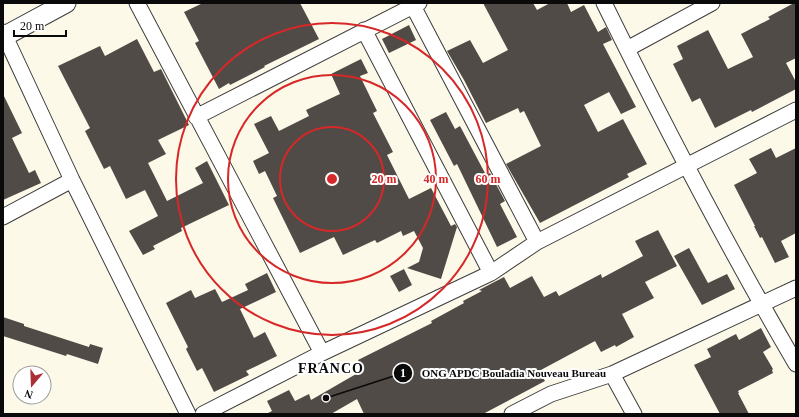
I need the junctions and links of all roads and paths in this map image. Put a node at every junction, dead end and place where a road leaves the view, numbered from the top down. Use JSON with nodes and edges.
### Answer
{"nodes":[{"id":1,"x":66,"y":3,"type":"edge"},
{"id":2,"x":137,"y":3,"type":"edge"},
{"id":3,"x":604,"y":3,"type":"edge"},
{"id":4,"x":712,"y":3,"type":"edge"},
{"id":5,"x":416,"y":4,"type":"edge"},
{"id":6,"x":364,"y":30,"type":"junction"},
{"id":7,"x":4,"y":35,"type":"edge"},
{"id":8,"x":627,"y":49,"type":"junction"},
{"id":9,"x":796,"y":110,"type":"edge"},
{"id":10,"x":196,"y":117,"type":"junction"},
{"id":11,"x":686,"y":167,"type":"junction"},
{"id":12,"x":72,"y":180,"type":"junction"},
{"id":13,"x":3,"y":217,"type":"edge"},
{"id":14,"x":537,"y":242,"type":"junction"},
{"id":15,"x":491,"y":272,"type":"junction"},
{"id":16,"x":796,"y":288,"type":"edge"},
{"id":17,"x":761,"y":304,"type":"junction"},
{"id":18,"x":322,"y":353,"type":"junction"},
{"id":19,"x":796,"y":364,"type":"edge"},
{"id":20,"x":612,"y":374,"type":"junction"},
{"id":21,"x":188,"y":414,"type":"edge"},
{"id":22,"x":203,"y":414,"type":"edge"},
{"id":23,"x":512,"y":414,"type":"edge"},
{"id":24,"x":634,"y":414,"type":"edge"}],
"edges":[{"from":1,"to":7,"type":"street"},
{"from":2,"to":10,"type":"street"},
{"from":3,"to":8,"type":"street"},
{"from":4,"to":8,"type":"street"},
{"from":5,"to":6,"type":"street"},
{"from":5,"to":14,"type":"street"},
{"from":6,"to":10,"type":"street"},
{"from":6,"to":15,"type":"street"},
{"from":7,"to":12,"type":"street"},
{"from":8,"to":11,"type":"street"},
{"from":9,"to":11,"type":"street"},
{"from":10,"to":18,"type":"street"},
{"from":11,"to":14,"type":"street"},
{"from":11,"to":17,"type":"street"},
{"from":12,"to":13,"type":"street"},
{"from":12,"to":21,"type":"street"},
{"from":14,"to":15,"type":"street"},
{"from":15,"to":18,"type":"street"},
{"from":16,"to":17,"type":"street"},
{"from":17,"to":19,"type":"street"},
{"from":17,"to":20,"type":"street"},
{"from":18,"to":22,"type":"street"},
{"from":20,"to":23,"type":"street"},
{"from":20,"to":24,"type":"street"}]}
